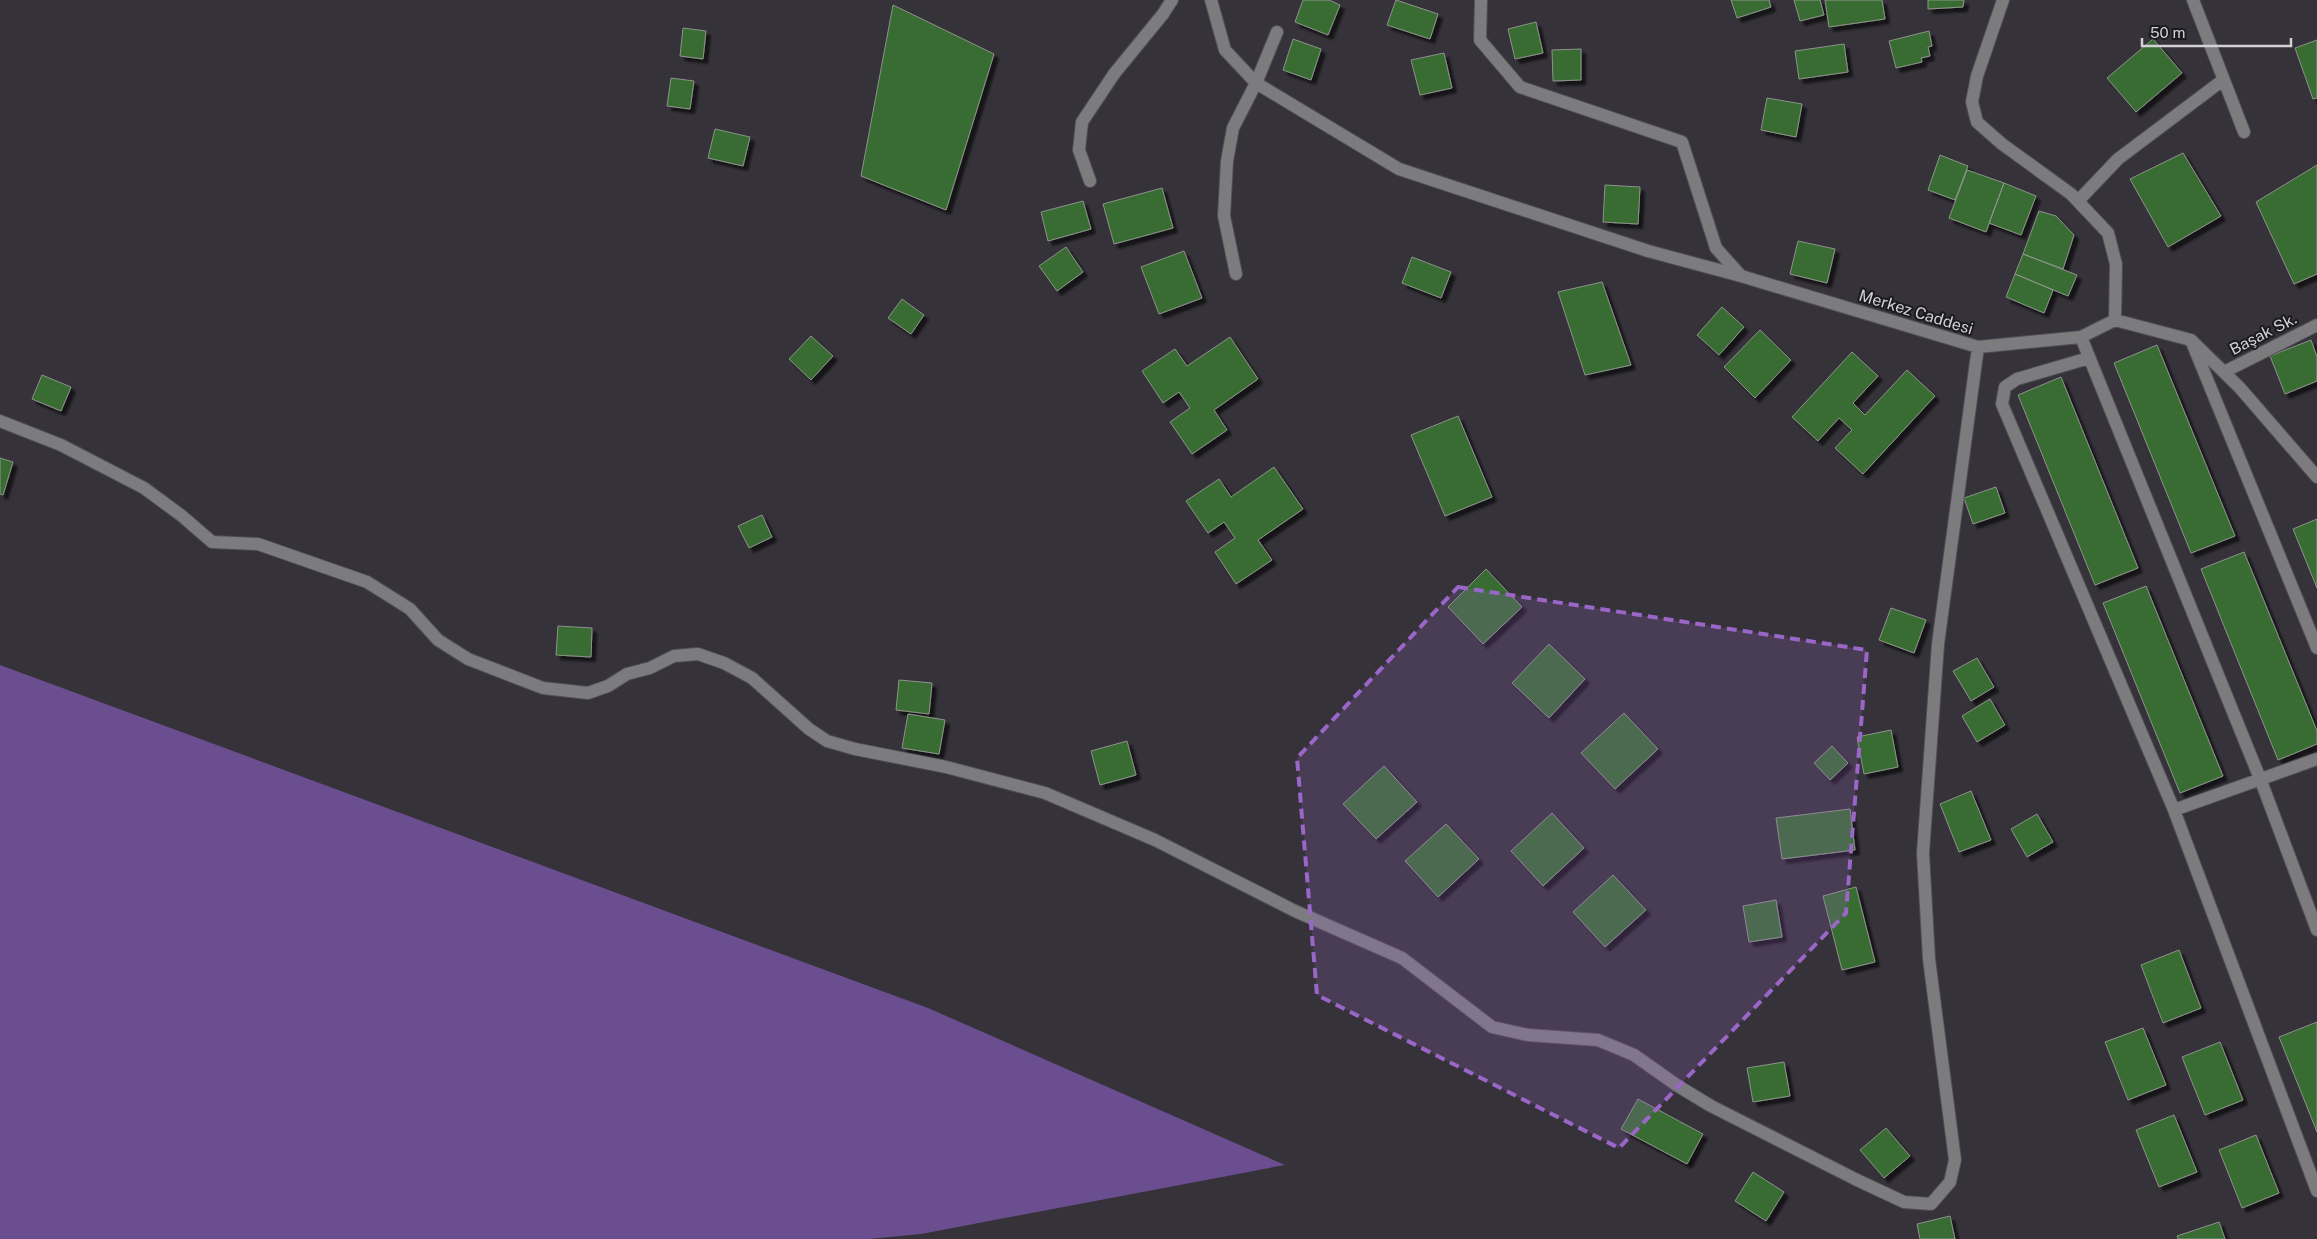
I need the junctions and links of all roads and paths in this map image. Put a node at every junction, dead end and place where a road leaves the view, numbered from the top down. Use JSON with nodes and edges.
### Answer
{"nodes":[{"id":1,"x":1172,"y":0,"type":"edge"},
{"id":2,"x":1211,"y":0,"type":"edge"},
{"id":3,"x":1481,"y":0,"type":"edge"},
{"id":4,"x":2002,"y":0,"type":"edge"},
{"id":5,"x":2193,"y":0,"type":"edge"},
{"id":6,"x":1277,"y":32,"type":"dead end"},
{"id":7,"x":2223,"y":80,"type":"junction"},
{"id":8,"x":1256,"y":83,"type":"junction"},
{"id":9,"x":2244,"y":132,"type":"dead end"},
{"id":10,"x":1090,"y":181,"type":"dead end"},
{"id":11,"x":2078,"y":202,"type":"junction"},
{"id":12,"x":1236,"y":274,"type":"dead end"},
{"id":13,"x":1741,"y":276,"type":"junction"},
{"id":14,"x":2115,"y":320,"type":"junction"},
{"id":15,"x":2317,"y":326,"type":"edge"},
{"id":16,"x":2081,"y":337,"type":"junction"},
{"id":17,"x":2191,"y":340,"type":"junction"},
{"id":18,"x":1978,"y":347,"type":"junction"},
{"id":19,"x":2089,"y":358,"type":"junction"},
{"id":20,"x":2224,"y":372,"type":"junction"},
{"id":21,"x":0,"y":421,"type":"edge"},
{"id":22,"x":2317,"y":477,"type":"edge"},
{"id":23,"x":2317,"y":648,"type":"edge"},
{"id":24,"x":2317,"y":759,"type":"edge"},
{"id":25,"x":2261,"y":781,"type":"junction"},
{"id":26,"x":2174,"y":810,"type":"junction"},
{"id":27,"x":2317,"y":930,"type":"edge"},
{"id":28,"x":2317,"y":1191,"type":"edge"}],
"edges":[{"from":1,"to":10,"type":"street"},
{"from":2,"to":8,"type":"street","name":"Merkez Caddesi"},
{"from":3,"to":13,"type":"street"},
{"from":4,"to":11,"type":"street"},
{"from":5,"to":7,"type":"street"},
{"from":6,"to":8,"type":"street"},
{"from":7,"to":9,"type":"street"},
{"from":7,"to":11,"type":"street"},
{"from":8,"to":12,"type":"street"},
{"from":8,"to":13,"type":"street","name":"Merkez Caddesi"},
{"from":11,"to":14,"type":"street"},
{"from":13,"to":18,"type":"street","name":"Merkez Caddesi"},
{"from":14,"to":16,"type":"street","name":"Merkez Caddesi"},
{"from":14,"to":17,"type":"street"},
{"from":15,"to":20,"type":"street","name":"Başak Sk."},
{"from":16,"to":18,"type":"street","name":"Merkez Caddesi"},
{"from":16,"to":19,"type":"street"},
{"from":17,"to":20,"type":"street"},
{"from":17,"to":23,"type":"street"},
{"from":18,"to":21,"type":"street"},
{"from":19,"to":25,"type":"street"},
{"from":19,"to":26,"type":"street"},
{"from":20,"to":22,"type":"street"},
{"from":24,"to":25,"type":"street"},
{"from":25,"to":26,"type":"street"},
{"from":25,"to":27,"type":"street"},
{"from":26,"to":28,"type":"street"}]}
